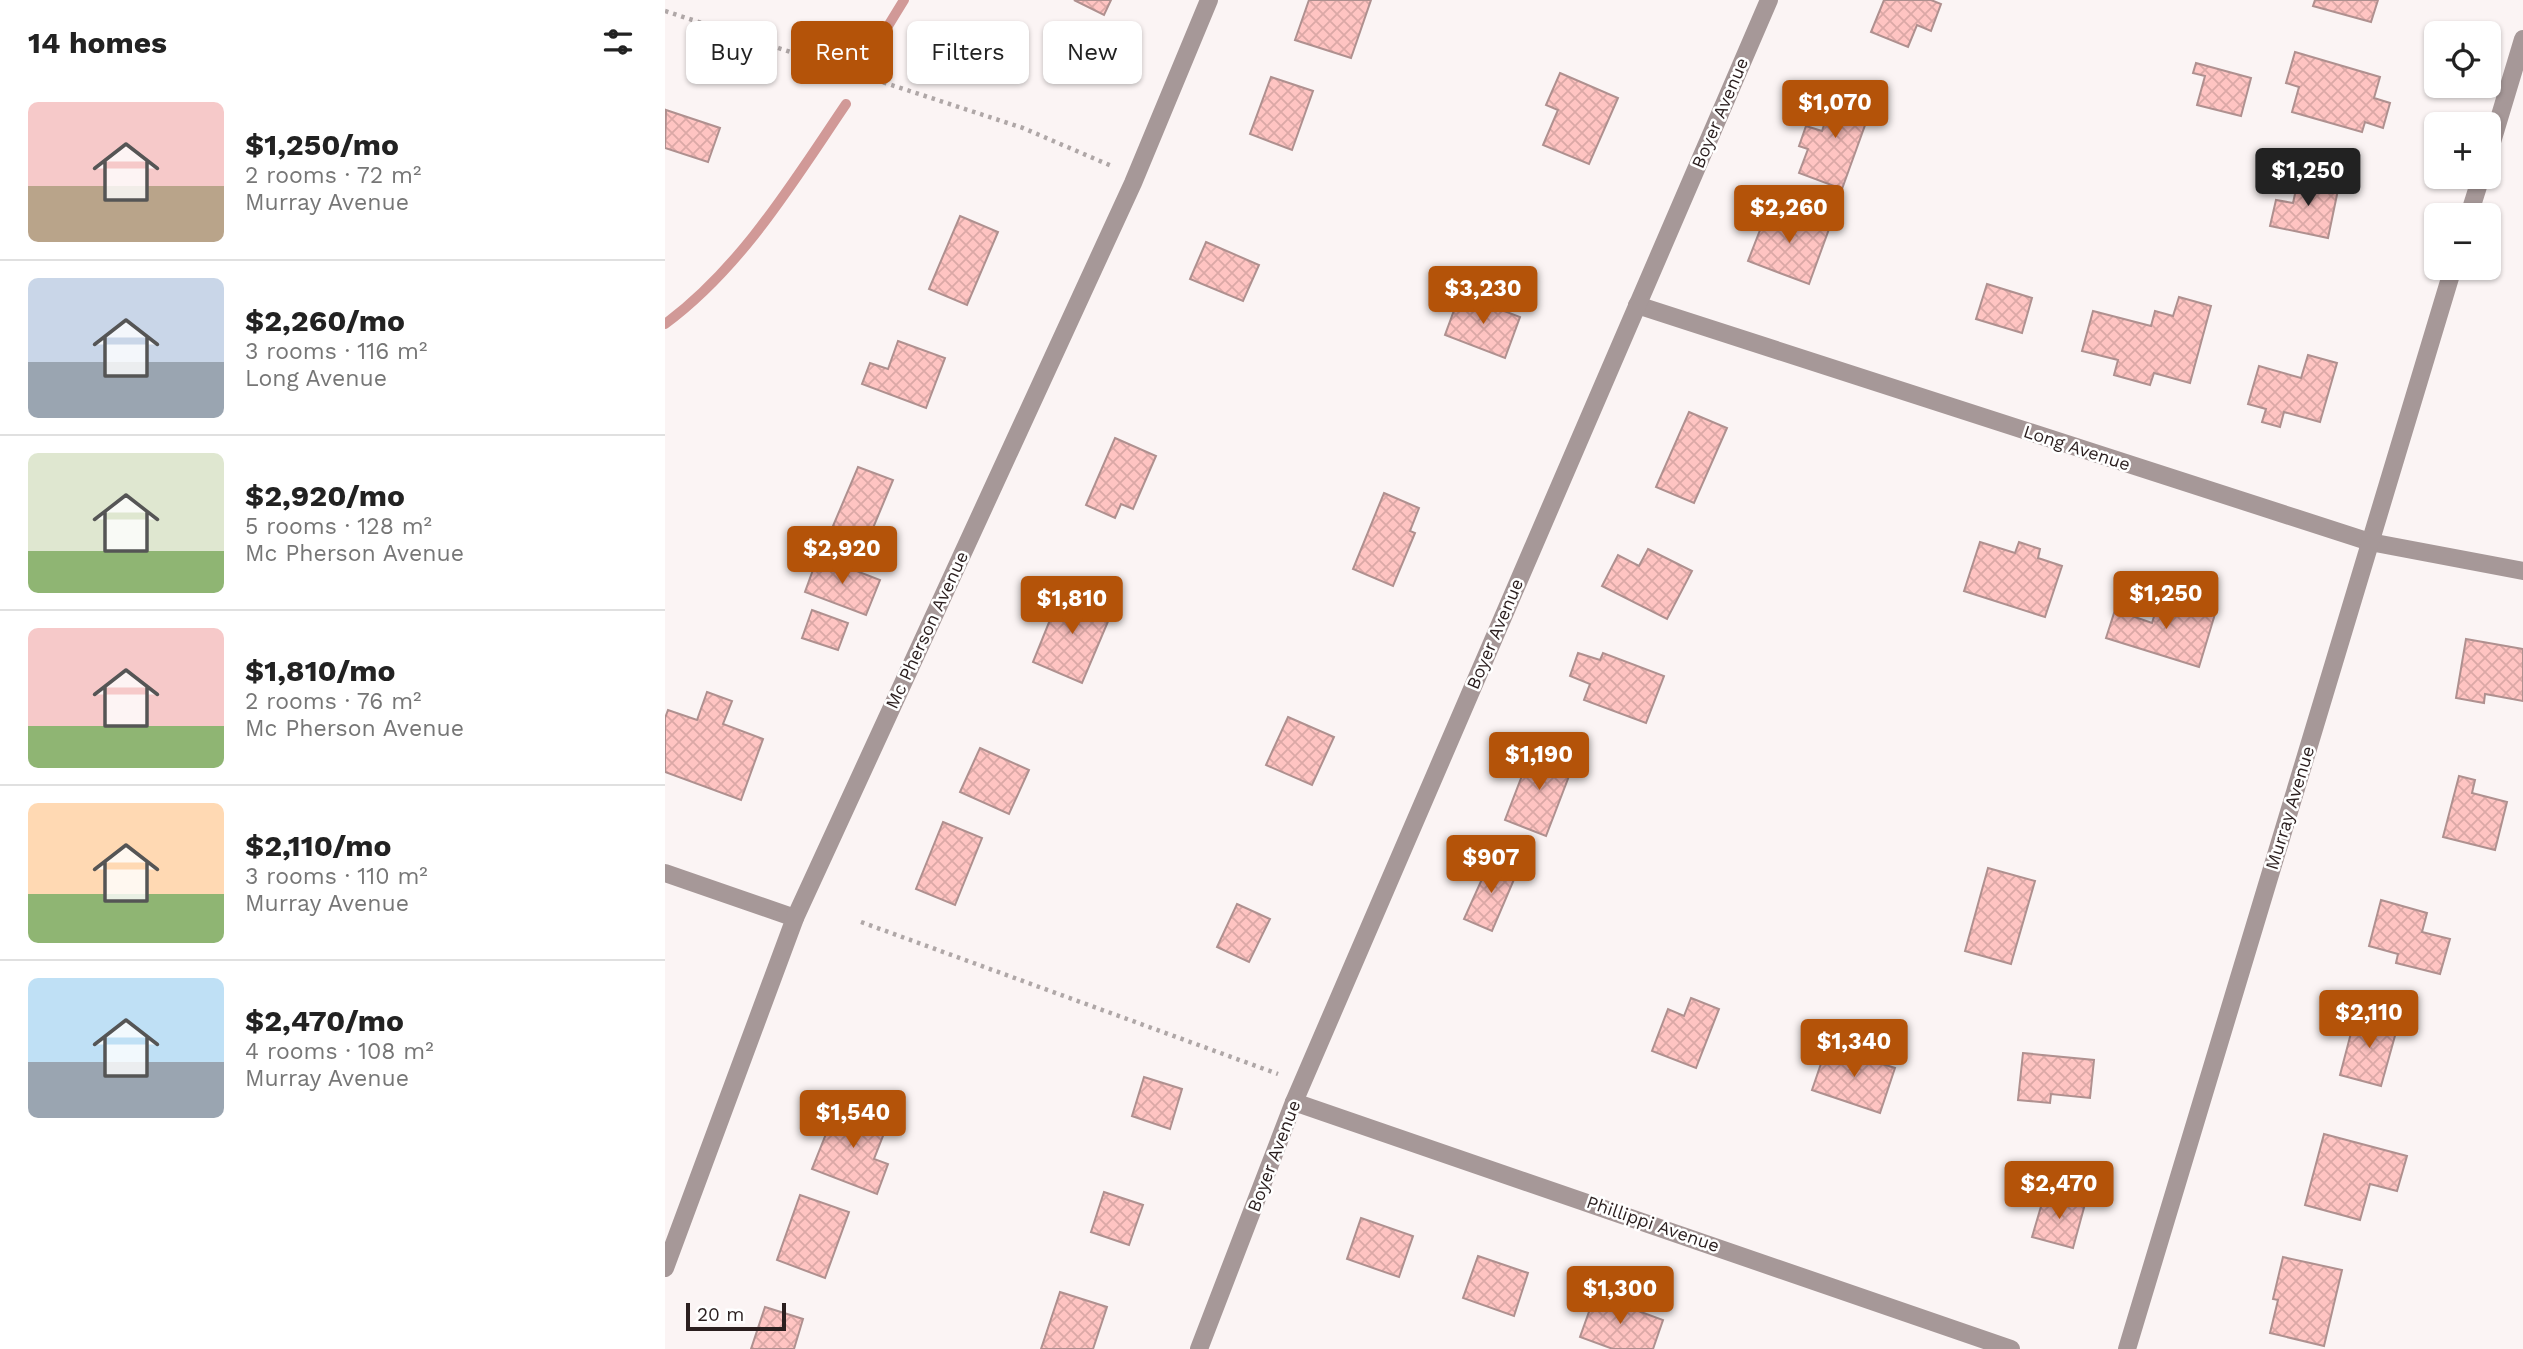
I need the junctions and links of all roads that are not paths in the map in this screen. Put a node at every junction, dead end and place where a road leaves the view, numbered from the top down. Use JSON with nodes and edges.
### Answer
{"nodes":[{"id":1,"x":1209,"y":0,"type":"edge"},
{"id":2,"x":1769,"y":0,"type":"edge"},
{"id":3,"x":2523,"y":38,"type":"edge"},
{"id":4,"x":2501,"y":112,"type":"edge"},
{"id":5,"x":2449,"y":280,"type":"edge"},
{"id":6,"x":1637,"y":305,"type":"junction"},
{"id":7,"x":2370,"y":542,"type":"junction"},
{"id":8,"x":2523,"y":571,"type":"edge"},
{"id":9,"x":665,"y":873,"type":"edge"},
{"id":10,"x":795,"y":918,"type":"junction"},
{"id":11,"x":1294,"y":1102,"type":"junction"},
{"id":12,"x":665,"y":1268,"type":"edge"},
{"id":13,"x":1199,"y":1349,"type":"edge"},
{"id":14,"x":2011,"y":1349,"type":"edge"},
{"id":15,"x":2127,"y":1349,"type":"edge"}],
"edges":[{"from":1,"to":10,"type":"street","name":"Mc Pherson Avenue"},
{"from":2,"to":6,"type":"street","name":"Boyer Avenue"},
{"from":3,"to":4,"type":"street"},
{"from":5,"to":7,"type":"street","name":"Murray Avenue"},
{"from":6,"to":7,"type":"street","name":"Long Avenue"},
{"from":6,"to":11,"type":"street","name":"Boyer Avenue"},
{"from":7,"to":8,"type":"street","name":"Long Avenue"},
{"from":7,"to":15,"type":"street","name":"Murray Avenue"},
{"from":9,"to":10,"type":"street"},
{"from":10,"to":12,"type":"street","name":"Mc Pherson Avenue"},
{"from":11,"to":13,"type":"street","name":"Boyer Avenue"},
{"from":11,"to":14,"type":"street","name":"Phillippi Avenue"}]}
